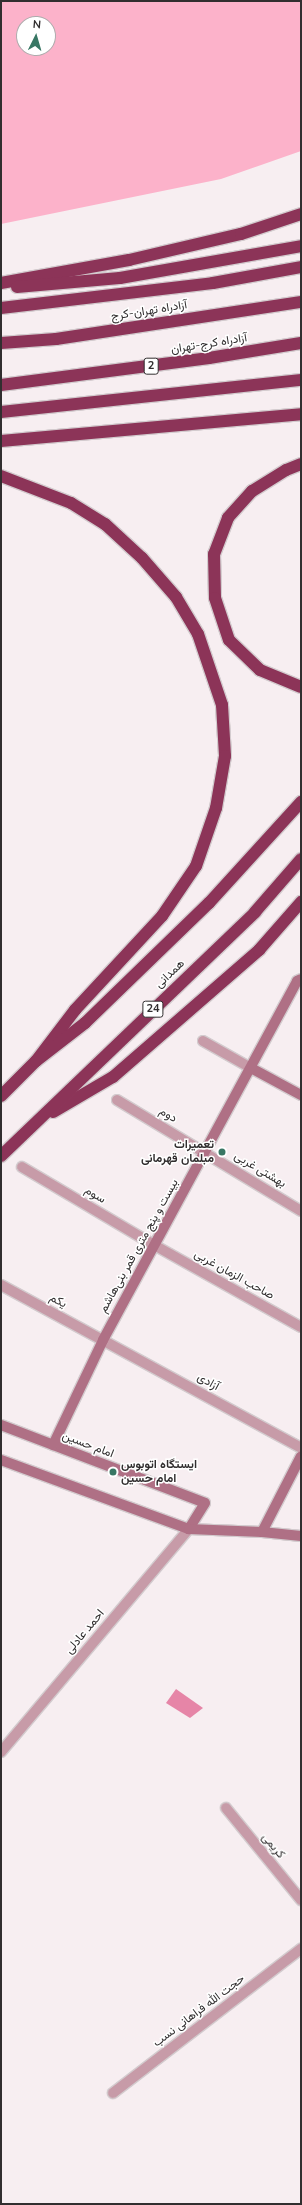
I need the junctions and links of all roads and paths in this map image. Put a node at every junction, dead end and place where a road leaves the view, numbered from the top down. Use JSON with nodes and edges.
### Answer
{"nodes":[{"id":1,"x":301,"y":214,"type":"edge"},
{"id":2,"x":301,"y":246,"type":"edge"},
{"id":3,"x":301,"y":267,"type":"edge"},
{"id":4,"x":1,"y":283,"type":"edge"},
{"id":5,"x":1,"y":289,"type":"edge"},
{"id":6,"x":301,"y":302,"type":"edge"},
{"id":7,"x":1,"y":308,"type":"edge"},
{"id":8,"x":1,"y":343,"type":"edge"},
{"id":9,"x":301,"y":343,"type":"edge"},
{"id":10,"x":301,"y":380,"type":"edge"},
{"id":11,"x":1,"y":384,"type":"edge"},
{"id":12,"x":1,"y":412,"type":"edge"},
{"id":13,"x":301,"y":414,"type":"edge"},
{"id":14,"x":1,"y":440,"type":"edge"},
{"id":15,"x":301,"y":464,"type":"edge"},
{"id":16,"x":1,"y":476,"type":"edge"},
{"id":17,"x":301,"y":687,"type":"edge"},
{"id":18,"x":301,"y":802,"type":"edge"},
{"id":19,"x":301,"y":859,"type":"edge"},
{"id":20,"x":301,"y":902,"type":"edge"},
{"id":21,"x":300,"y":981,"type":"edge"},
{"id":22,"x":204,"y":1041,"type":"dead end"},
{"id":23,"x":36,"y":1061,"type":"junction"},
{"id":24,"x":252,"y":1068,"type":"junction"},
{"id":25,"x":301,"y":1095,"type":"edge"},
{"id":26,"x":1,"y":1096,"type":"edge"},
{"id":27,"x":117,"y":1100,"type":"dead end"},
{"id":28,"x":35,"y":1123,"type":"junction"},
{"id":29,"x":205,"y":1152,"type":"junction"},
{"id":30,"x":1,"y":1156,"type":"edge"},
{"id":31,"x":22,"y":1167,"type":"dead end"},
{"id":32,"x":301,"y":1211,"type":"edge"},
{"id":33,"x":154,"y":1246,"type":"junction"},
{"id":34,"x":1,"y":1285,"type":"edge"},
{"id":35,"x":301,"y":1327,"type":"edge"},
{"id":36,"x":103,"y":1340,"type":"junction"},
{"id":37,"x":1,"y":1425,"type":"edge"},
{"id":38,"x":53,"y":1445,"type":"junction"},
{"id":39,"x":301,"y":1448,"type":"edge"},
{"id":40,"x":301,"y":1456,"type":"edge"},
{"id":41,"x":1,"y":1460,"type":"edge"},
{"id":42,"x":189,"y":1529,"type":"junction"},
{"id":43,"x":262,"y":1532,"type":"junction"},
{"id":44,"x":301,"y":1536,"type":"edge"},
{"id":45,"x":1,"y":1752,"type":"edge"},
{"id":46,"x":226,"y":1808,"type":"dead end"},
{"id":47,"x":301,"y":1900,"type":"edge"},
{"id":48,"x":301,"y":1949,"type":"edge"},
{"id":49,"x":113,"y":2093,"type":"dead end"}],
"edges":[{"from":1,"to":4,"type":"highway"},
{"from":2,"to":5,"type":"highway"},
{"from":3,"to":7,"type":"highway"},
{"from":6,"to":8,"type":"highway","name":"آزادراه تهران-کرج"},
{"from":9,"to":11,"type":"highway","name":"آزادراه کرج-تهران","number":"2"},
{"from":10,"to":12,"type":"highway"},
{"from":13,"to":14,"type":"highway"},
{"from":15,"to":17,"type":"highway"},
{"from":16,"to":23,"type":"highway"},
{"from":18,"to":23,"type":"highway","name":"همدانی"},
{"from":19,"to":28,"type":"highway","name":"همدانی","number":"24"},
{"from":20,"to":28,"type":"highway"},
{"from":21,"to":24,"type":"street","name":"بیست و پنج متری قمر بنی‌هاشم"},
{"from":22,"to":24,"type":"street"},
{"from":23,"to":26,"type":"highway","name":"همدانی"},
{"from":24,"to":25,"type":"street"},
{"from":24,"to":29,"type":"street","name":"بیست و پنج متری قمر بنی‌هاشم"},
{"from":27,"to":29,"type":"street","name":"دوم"},
{"from":28,"to":30,"type":"highway","name":"همدانی","number":"24"},
{"from":29,"to":32,"type":"street","name":"بهشتی غربی"},
{"from":29,"to":33,"type":"street","name":"بیست و پنج متری قمر بنی‌هاشم"},
{"from":31,"to":33,"type":"street","name":"سوم"},
{"from":33,"to":35,"type":"street","name":"صاحب الزمان غربی"},
{"from":33,"to":36,"type":"street","name":"بیست و پنج متری قمر بنی‌هاشم"},
{"from":34,"to":36,"type":"street","name":"یکم"},
{"from":36,"to":38,"type":"street","name":"بیست و پنج متری قمر بنی‌هاشم"},
{"from":36,"to":39,"type":"street","name":"آزادی"},
{"from":37,"to":38,"type":"street","name":"امام حسین"},
{"from":38,"to":42,"type":"street","name":"امام حسین"},
{"from":40,"to":43,"type":"street"},
{"from":41,"to":42,"type":"street"},
{"from":42,"to":43,"type":"street"},
{"from":42,"to":45,"type":"street","name":"احمد عادلی"},
{"from":43,"to":44,"type":"street"},
{"from":46,"to":47,"type":"street","name":"کریمی"},
{"from":48,"to":49,"type":"street","name":"حجت الله فراهانی نسب"}]}
